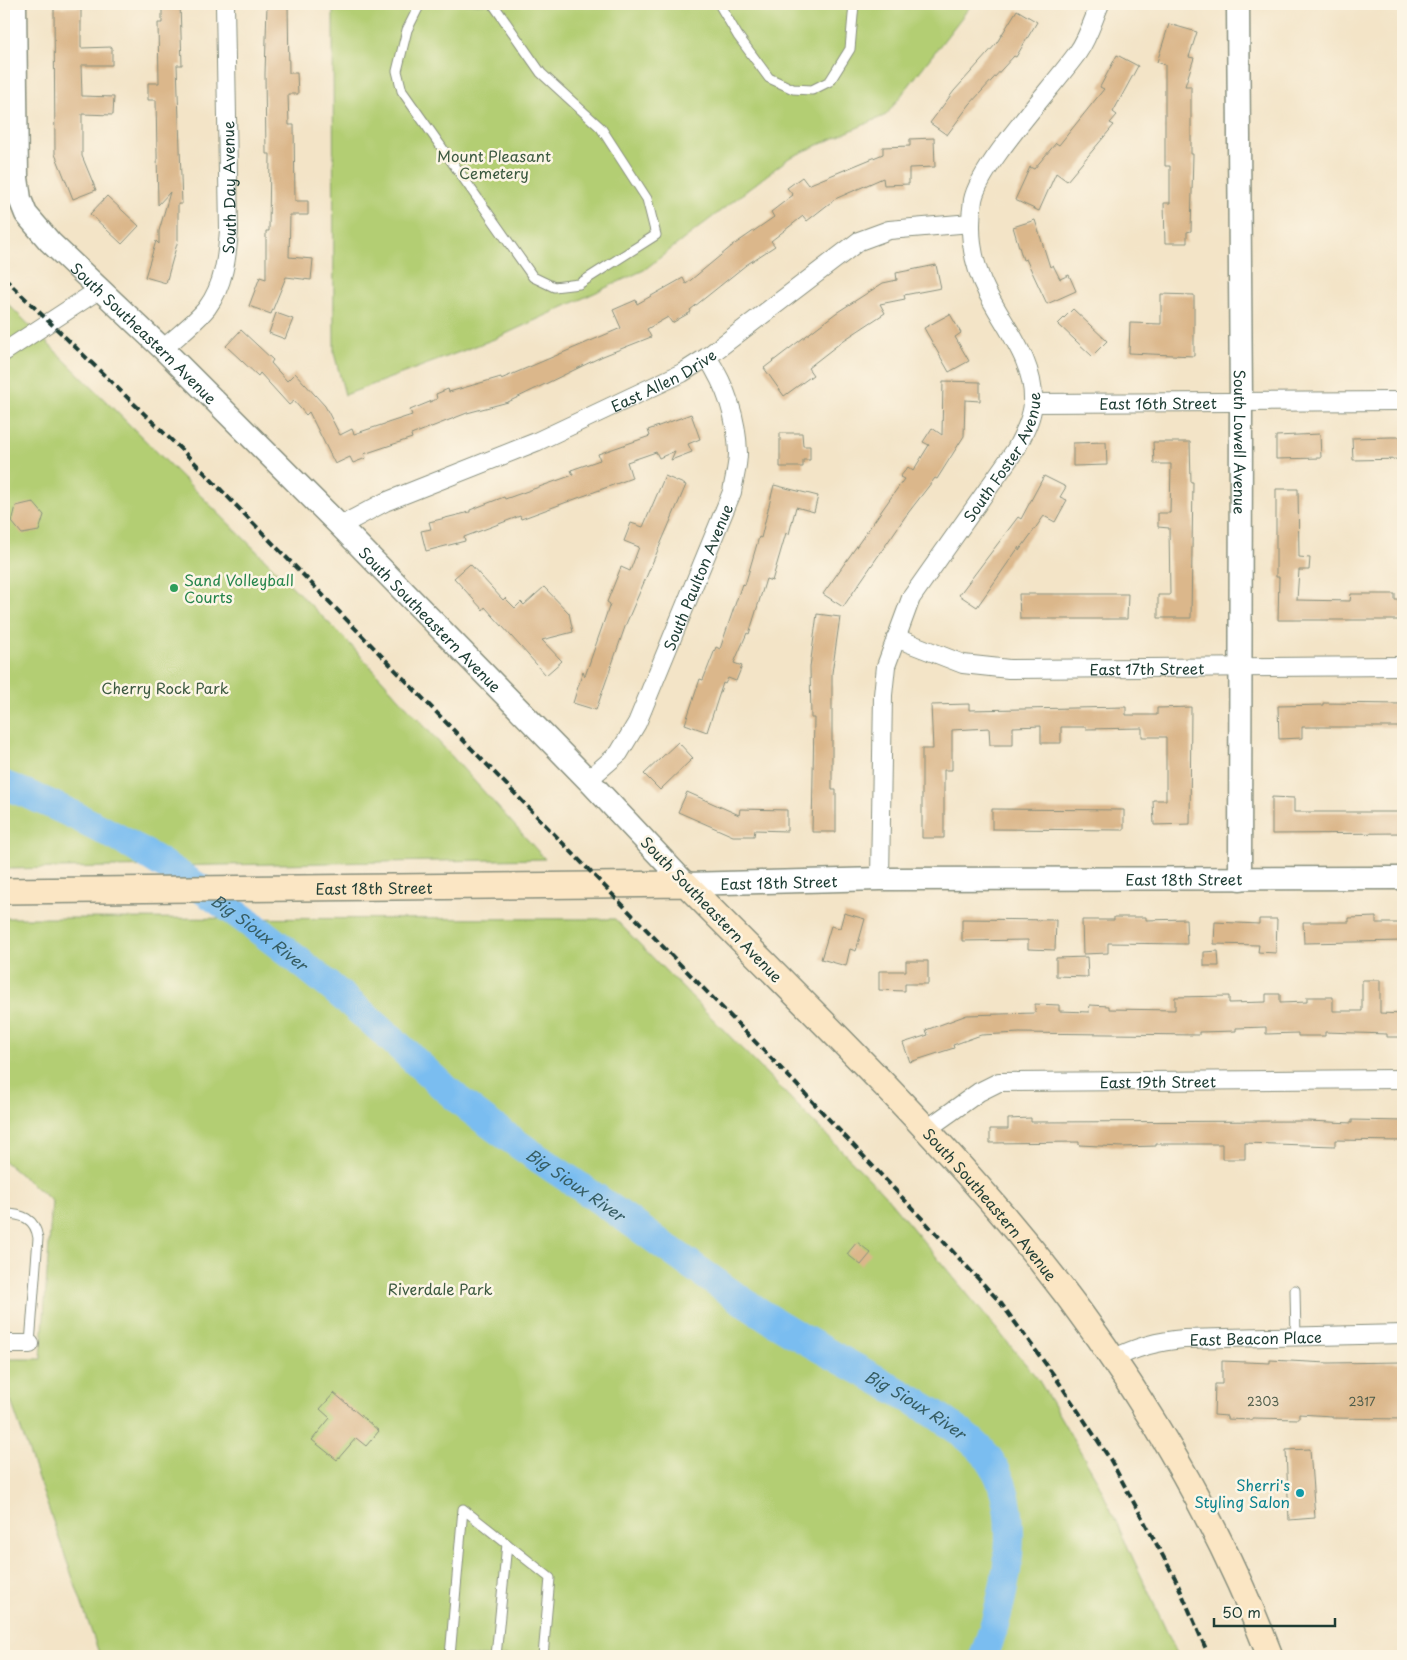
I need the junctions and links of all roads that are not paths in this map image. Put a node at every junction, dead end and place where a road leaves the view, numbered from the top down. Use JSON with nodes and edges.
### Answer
{"nodes":[{"id":1,"x":15,"y":4,"type":"edge"},
{"id":2,"x":225,"y":4,"type":"edge"},
{"id":3,"x":420,"y":4,"type":"edge"},
{"id":4,"x":493,"y":4,"type":"edge"},
{"id":5,"x":719,"y":4,"type":"edge"},
{"id":6,"x":854,"y":4,"type":"edge"},
{"id":7,"x":1100,"y":4,"type":"edge"},
{"id":8,"x":1238,"y":4,"type":"edge"},
{"id":9,"x":971,"y":223,"type":"junction"},
{"id":10,"x":100,"y":289,"type":"junction"},
{"id":11,"x":163,"y":349,"type":"junction"},
{"id":12,"x":4,"y":352,"type":"edge"},
{"id":13,"x":707,"y":357,"type":"junction"},
{"id":14,"x":1403,"y":402,"type":"edge"},
{"id":15,"x":1033,"y":403,"type":"junction"},
{"id":16,"x":1241,"y":403,"type":"junction"},
{"id":17,"x":340,"y":526,"type":"junction"},
{"id":18,"x":896,"y":638,"type":"junction"},
{"id":19,"x":1240,"y":666,"type":"junction"},
{"id":20,"x":1403,"y":666,"type":"edge"},
{"id":21,"x":588,"y":780,"type":"junction"},
{"id":22,"x":1403,"y":878,"type":"edge"},
{"id":23,"x":880,"y":879,"type":"junction"},
{"id":24,"x":1240,"y":879,"type":"junction"},
{"id":25,"x":686,"y":884,"type":"junction"},
{"id":26,"x":4,"y":891,"type":"edge"},
{"id":27,"x":1403,"y":1079,"type":"edge"},
{"id":28,"x":927,"y":1129,"type":"junction"},
{"id":29,"x":4,"y":1214,"type":"edge"},
{"id":30,"x":1294,"y":1290,"type":"dead end"},
{"id":31,"x":1403,"y":1334,"type":"edge"},
{"id":32,"x":1296,"y":1338,"type":"junction"},
{"id":33,"x":4,"y":1344,"type":"edge"},
{"id":34,"x":30,"y":1344,"type":"joint"},
{"id":35,"x":1112,"y":1359,"type":"junction"},
{"id":36,"x":507,"y":1544,"type":"junction"},
{"id":37,"x":450,"y":1656,"type":"edge"},
{"id":38,"x":496,"y":1656,"type":"edge"},
{"id":39,"x":543,"y":1656,"type":"edge"},
{"id":40,"x":1270,"y":1656,"type":"edge"}],
"edges":[{"from":1,"to":10,"type":"street","name":"South Southeastern Avenue"},
{"from":2,"to":11,"type":"street","name":"South Day Avenue"},
{"from":3,"to":4,"type":"lane"},
{"from":5,"to":6,"type":"lane"},
{"from":7,"to":9,"type":"street","name":"South Foster Avenue"},
{"from":8,"to":16,"type":"street","name":"South Lowell Avenue"},
{"from":9,"to":13,"type":"street","name":"East Allen Drive"},
{"from":9,"to":15,"type":"street","name":"South Foster Avenue"},
{"from":10,"to":11,"type":"street","name":"South Southeastern Avenue"},
{"from":10,"to":12,"type":"street"},
{"from":11,"to":17,"type":"street","name":"South Southeastern Avenue"},
{"from":13,"to":17,"type":"street","name":"East Allen Drive"},
{"from":13,"to":21,"type":"street","name":"South Paulton Avenue"},
{"from":14,"to":16,"type":"street","name":"East 16th Street"},
{"from":15,"to":16,"type":"street","name":"East 16th Street"},
{"from":15,"to":18,"type":"street","name":"South Foster Avenue"},
{"from":16,"to":19,"type":"street","name":"South Lowell Avenue"},
{"from":17,"to":21,"type":"street","name":"South Southeastern Avenue"},
{"from":18,"to":19,"type":"street","name":"East 17th Street"},
{"from":18,"to":23,"type":"street","name":"South Foster Avenue"},
{"from":19,"to":20,"type":"street","name":"East 17th Street"},
{"from":19,"to":24,"type":"street","name":"South Lowell Avenue"},
{"from":21,"to":25,"type":"street","name":"South Southeastern Avenue"},
{"from":22,"to":24,"type":"street","name":"East 18th Street"},
{"from":23,"to":24,"type":"street","name":"East 18th Street"},
{"from":23,"to":25,"type":"street","name":"East 18th Street"},
{"from":25,"to":26,"type":"main road","name":"East 18th Street"},
{"from":25,"to":28,"type":"main road","name":"South Southeastern Avenue"},
{"from":27,"to":28,"type":"street","name":"East 19th Street"},
{"from":28,"to":35,"type":"main road","name":"South Southeastern Avenue"},
{"from":29,"to":34,"type":"lane"},
{"from":30,"to":32,"type":"lane"},
{"from":31,"to":32,"type":"street","name":"East Beacon Place"},
{"from":32,"to":35,"type":"street","name":"East Beacon Place"},
{"from":33,"to":34,"type":"street"},
{"from":35,"to":40,"type":"main road","name":"South Southeastern Avenue"},
{"from":36,"to":37,"type":"lane"},
{"from":36,"to":38,"type":"lane"},
{"from":36,"to":39,"type":"lane"}]}
